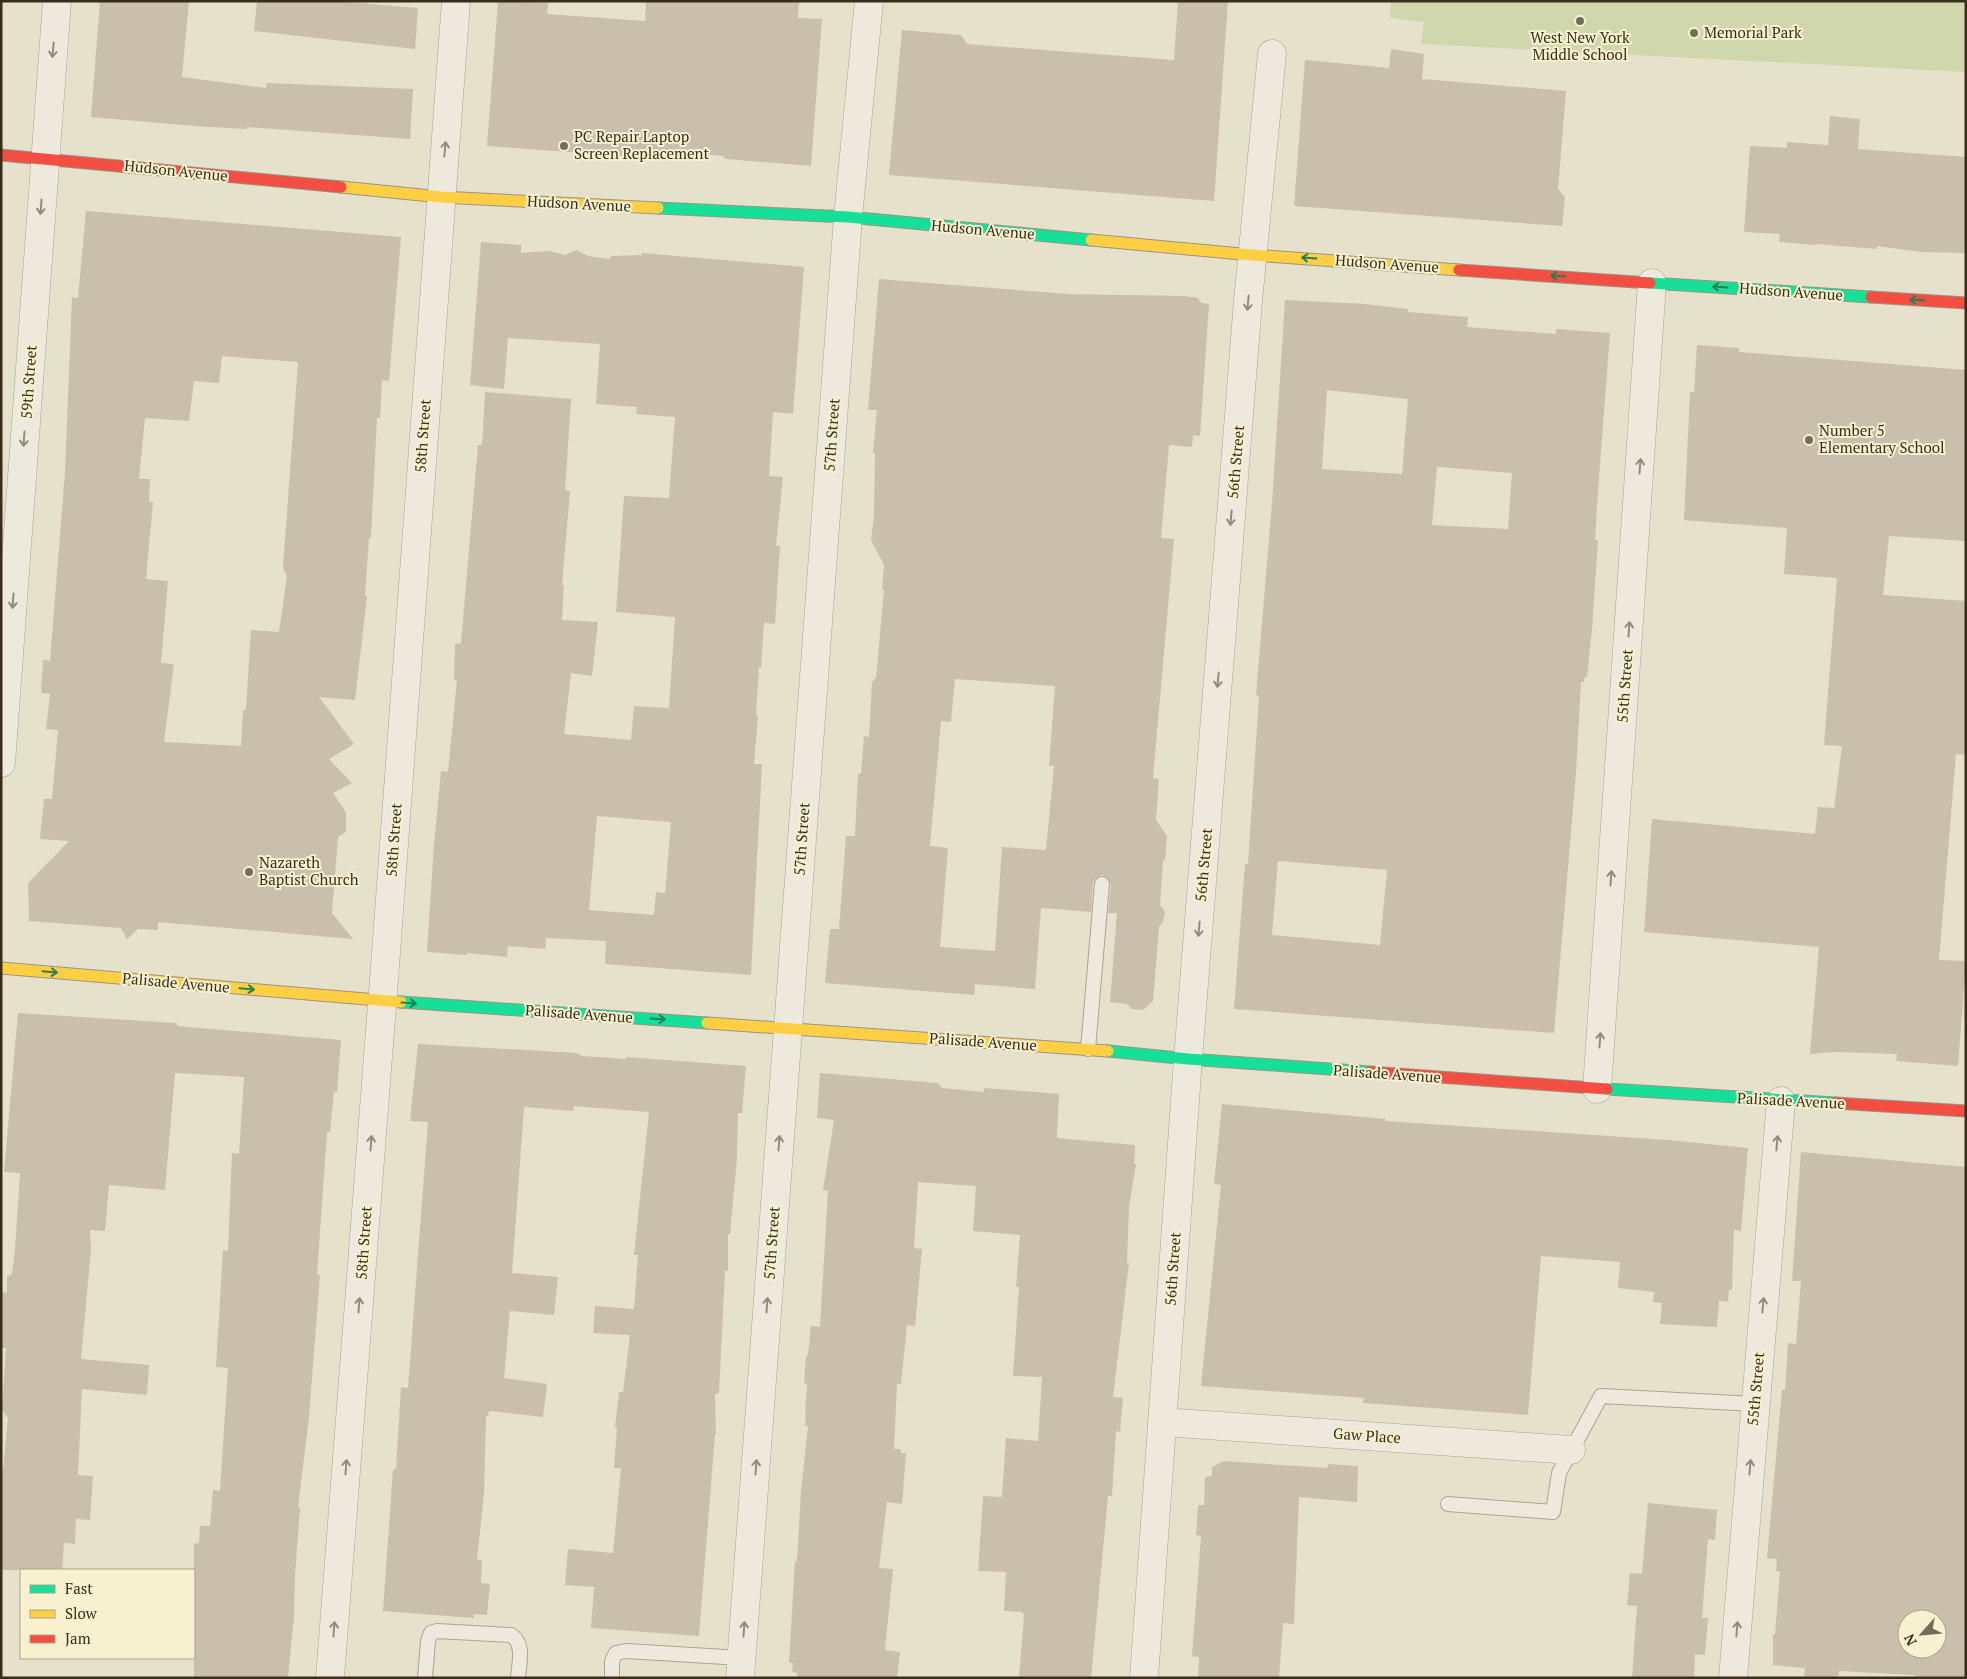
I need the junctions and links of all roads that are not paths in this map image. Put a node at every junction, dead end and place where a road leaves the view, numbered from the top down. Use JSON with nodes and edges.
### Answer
{"nodes":[{"id":1,"x":57,"y":1,"type":"edge"},
{"id":2,"x":456,"y":1,"type":"edge"},
{"id":3,"x":869,"y":1,"type":"edge"},
{"id":4,"x":1272,"y":54,"type":"dead end"},
{"id":5,"x":1,"y":155,"type":"edge"},
{"id":6,"x":44,"y":159,"type":"junction"},
{"id":7,"x":440,"y":197,"type":"junction"},
{"id":8,"x":848,"y":218,"type":"junction"},
{"id":9,"x":1252,"y":255,"type":"junction"},
{"id":10,"x":1652,"y":283,"type":"junction"},
{"id":11,"x":1966,"y":303,"type":"edge"},
{"id":12,"x":1,"y":763,"type":"edge"},
{"id":13,"x":1102,"y":884,"type":"dead end"},
{"id":14,"x":1,"y":968,"type":"edge"},
{"id":15,"x":382,"y":1001,"type":"junction"},
{"id":16,"x":787,"y":1029,"type":"junction"},
{"id":17,"x":1088,"y":1049,"type":"junction"},
{"id":18,"x":1188,"y":1059,"type":"junction"},
{"id":19,"x":1597,"y":1089,"type":"junction"},
{"id":20,"x":1781,"y":1101,"type":"junction"},
{"id":21,"x":1966,"y":1111,"type":"edge"},
{"id":22,"x":1755,"y":1404,"type":"junction"},
{"id":23,"x":1162,"y":1422,"type":"junction"},
{"id":24,"x":1571,"y":1450,"type":"junction"},
{"id":25,"x":1448,"y":1504,"type":"dead end"},
{"id":26,"x":741,"y":1668,"type":"edge"},
{"id":27,"x":330,"y":1678,"type":"edge"},
{"id":28,"x":425,"y":1678,"type":"edge"},
{"id":29,"x":518,"y":1678,"type":"edge"},
{"id":30,"x":612,"y":1678,"type":"edge"},
{"id":31,"x":1144,"y":1678,"type":"edge"},
{"id":32,"x":1733,"y":1678,"type":"edge"}],
"edges":[{"from":1,"to":6,"type":"street","name":"59th Street","one_way":true},
{"from":7,"to":2,"type":"street","name":"58th Street","one_way":true},
{"from":3,"to":8,"type":"street","name":"57th Street"},
{"from":4,"to":9,"type":"street","name":"56th Street"},
{"from":5,"to":6,"type":"street","name":"Hudson Avenue"},
{"from":6,"to":7,"type":"street","name":"Hudson Avenue"},
{"from":6,"to":12,"type":"street","name":"59th Street","one_way":true},
{"from":7,"to":8,"type":"street","name":"Hudson Avenue"},
{"from":7,"to":15,"type":"street","name":"58th Street"},
{"from":8,"to":9,"type":"street","name":"Hudson Avenue"},
{"from":8,"to":16,"type":"street","name":"57th Street"},
{"from":10,"to":9,"type":"street","name":"Hudson Avenue","one_way":true},
{"from":9,"to":18,"type":"street","name":"56th Street","one_way":true},
{"from":11,"to":10,"type":"street","name":"Hudson Avenue","one_way":true},
{"from":19,"to":10,"type":"street","name":"55th Street","one_way":true},
{"from":13,"to":17,"type":"lane"},
{"from":14,"to":15,"type":"street","name":"Palisade Avenue","one_way":true},
{"from":15,"to":16,"type":"street","name":"Palisade Avenue","one_way":true},
{"from":27,"to":15,"type":"street","name":"58th Street","one_way":true},
{"from":16,"to":17,"type":"street","name":"Palisade Avenue"},
{"from":26,"to":16,"type":"street","name":"57th Street","one_way":true},
{"from":17,"to":18,"type":"street","name":"Palisade Avenue"},
{"from":18,"to":19,"type":"street","name":"Palisade Avenue"},
{"from":18,"to":23,"type":"street","name":"56th Street"},
{"from":19,"to":20,"type":"street","name":"Palisade Avenue"},
{"from":20,"to":21,"type":"street","name":"Palisade Avenue"},
{"from":22,"to":20,"type":"street","name":"55th Street","one_way":true},
{"from":22,"to":24,"type":"lane"},
{"from":32,"to":22,"type":"street","name":"55th Street","one_way":true},
{"from":23,"to":24,"type":"street","name":"Gaw Place"},
{"from":23,"to":31,"type":"street","name":"56th Street"},
{"from":24,"to":25,"type":"lane"},
{"from":26,"to":30,"type":"lane"},
{"from":28,"to":29,"type":"lane"}]}
